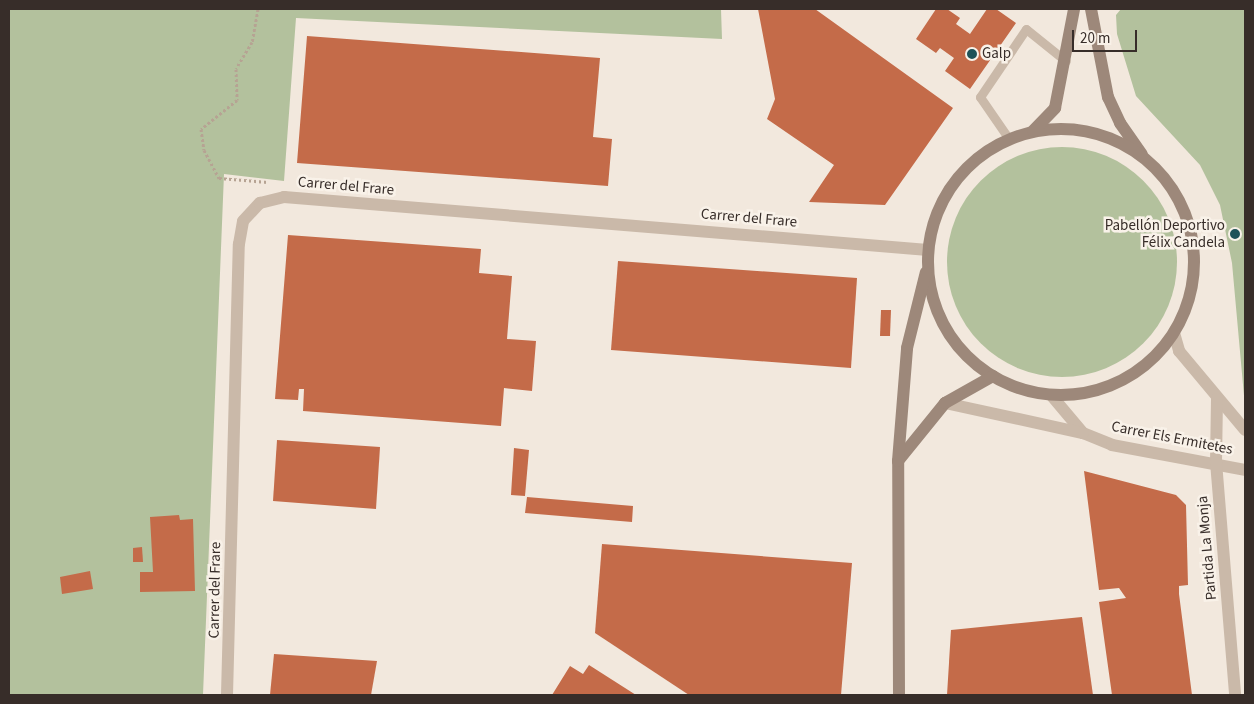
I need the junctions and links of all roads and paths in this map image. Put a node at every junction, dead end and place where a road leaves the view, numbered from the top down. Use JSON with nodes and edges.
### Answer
{"nodes":[{"id":1,"x":258,"y":9,"type":"edge"},
{"id":2,"x":1074,"y":9,"type":"edge"},
{"id":3,"x":1091,"y":9,"type":"edge"},
{"id":4,"x":1097,"y":9,"type":"edge"},
{"id":5,"x":1093,"y":22,"type":"junction"},
{"id":6,"x":1066,"y":61,"type":"junction"},
{"id":7,"x":1033,"y":131,"type":"junction"},
{"id":8,"x":1009,"y":139,"type":"junction"},
{"id":9,"x":1146,"y":160,"type":"junction"},
{"id":10,"x":284,"y":197,"type":"junction"},
{"id":11,"x":928,"y":250,"type":"junction"},
{"id":12,"x":928,"y":267,"type":"junction"},
{"id":13,"x":1174,"y":333,"type":"junction"},
{"id":14,"x":992,"y":376,"type":"junction"},
{"id":15,"x":1050,"y":395,"type":"junction"},
{"id":16,"x":1217,"y":399,"type":"junction"},
{"id":17,"x":945,"y":403,"type":"junction"},
{"id":18,"x":1245,"y":430,"type":"edge"},
{"id":19,"x":1083,"y":433,"type":"junction"},
{"id":20,"x":898,"y":461,"type":"junction"},
{"id":21,"x":1216,"y":462,"type":"junction"},
{"id":22,"x":1245,"y":470,"type":"edge"},
{"id":23,"x":227,"y":695,"type":"edge"},
{"id":24,"x":899,"y":695,"type":"edge"},
{"id":25,"x":1235,"y":695,"type":"edge"}],
"edges":[{"from":1,"to":10,"type":"path"},
{"from":2,"to":6,"type":"street"},
{"from":3,"to":5,"type":"street"},
{"from":4,"to":5,"type":"street"},
{"from":5,"to":9,"type":"street"},
{"from":6,"to":7,"type":"street"},
{"from":6,"to":8,"type":"lane"},
{"from":7,"to":8,"type":"street"},
{"from":7,"to":9,"type":"street"},
{"from":8,"to":11,"type":"street"},
{"from":9,"to":13,"type":"street"},
{"from":10,"to":11,"type":"street","name":"Carrer del Frare"},
{"from":10,"to":23,"type":"street","name":"Carrer del Frare"},
{"from":11,"to":12,"type":"street"},
{"from":12,"to":14,"type":"street"},
{"from":12,"to":20,"type":"street"},
{"from":13,"to":15,"type":"street"},
{"from":13,"to":16,"type":"street","name":"Carrer Els Ermitetes"},
{"from":14,"to":15,"type":"street"},
{"from":14,"to":17,"type":"street"},
{"from":15,"to":19,"type":"street","name":"Carrer Els Ermitetes"},
{"from":16,"to":18,"type":"street","name":"Carrer Els Ermitetes"},
{"from":16,"to":21,"type":"street","name":"Partida La Monja"},
{"from":17,"to":19,"type":"street"},
{"from":17,"to":20,"type":"street"},
{"from":19,"to":21,"type":"street","name":"Carrer Els Ermitetes"},
{"from":20,"to":24,"type":"street"},
{"from":21,"to":22,"type":"street","name":"Carrer Els Ermitetes"},
{"from":21,"to":25,"type":"street","name":"Partida La Monja"}]}
